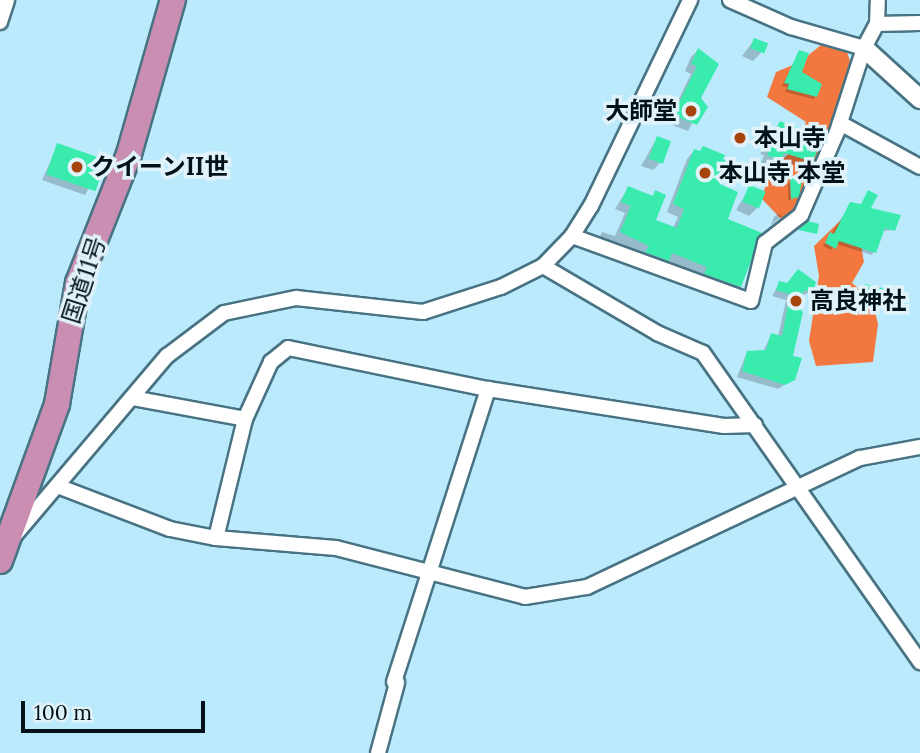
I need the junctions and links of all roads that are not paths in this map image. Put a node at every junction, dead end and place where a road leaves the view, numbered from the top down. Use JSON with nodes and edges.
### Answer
{"nodes":[{"id":1,"x":7,"y":0,"type":"edge"},
{"id":2,"x":173,"y":0,"type":"edge"},
{"id":3,"x":690,"y":0,"type":"edge"},
{"id":4,"x":730,"y":0,"type":"edge"},
{"id":5,"x":878,"y":0,"type":"edge"},
{"id":6,"x":0,"y":22,"type":"edge"},
{"id":7,"x":920,"y":23,"type":"edge"},
{"id":8,"x":877,"y":24,"type":"junction"},
{"id":9,"x":864,"y":48,"type":"junction"},
{"id":10,"x":920,"y":99,"type":"edge"},
{"id":11,"x":840,"y":123,"type":"junction"},
{"id":12,"x":920,"y":167,"type":"edge"},
{"id":13,"x":572,"y":236,"type":"junction"},
{"id":14,"x":543,"y":266,"type":"junction"},
{"id":15,"x":488,"y":389,"type":"junction"},
{"id":16,"x":132,"y":398,"type":"junction"},
{"id":17,"x":245,"y":419,"type":"junction"},
{"id":18,"x":755,"y":425,"type":"junction"},
{"id":19,"x":920,"y":447,"type":"edge"},
{"id":20,"x":60,"y":487,"type":"junction"},
{"id":21,"x":796,"y":488,"type":"junction"},
{"id":22,"x":216,"y":538,"type":"junction"},
{"id":23,"x":2,"y":555,"type":"edge"},
{"id":24,"x":428,"y":573,"type":"junction"},
{"id":25,"x":920,"y":662,"type":"edge"},
{"id":26,"x":378,"y":753,"type":"edge"}],
"edges":[{"from":1,"to":6,"type":"street"},
{"from":2,"to":23,"type":"highway","name":"国道11号"},
{"from":3,"to":13,"type":"street"},
{"from":4,"to":9,"type":"street"},
{"from":5,"to":8,"type":"street"},
{"from":7,"to":8,"type":"street"},
{"from":8,"to":9,"type":"street"},
{"from":9,"to":10,"type":"street"},
{"from":9,"to":11,"type":"street"},
{"from":11,"to":12,"type":"street"},
{"from":11,"to":13,"type":"street"},
{"from":13,"to":14,"type":"street"},
{"from":14,"to":16,"type":"street"},
{"from":14,"to":18,"type":"street"},
{"from":15,"to":17,"type":"street"},
{"from":15,"to":18,"type":"street"},
{"from":15,"to":24,"type":"street"},
{"from":16,"to":17,"type":"street"},
{"from":16,"to":20,"type":"street"},
{"from":17,"to":22,"type":"street"},
{"from":18,"to":21,"type":"street"},
{"from":19,"to":21,"type":"street"},
{"from":20,"to":22,"type":"street"},
{"from":20,"to":23,"type":"street"},
{"from":21,"to":24,"type":"street"},
{"from":21,"to":25,"type":"street"},
{"from":22,"to":24,"type":"street"},
{"from":24,"to":26,"type":"street"}]}
